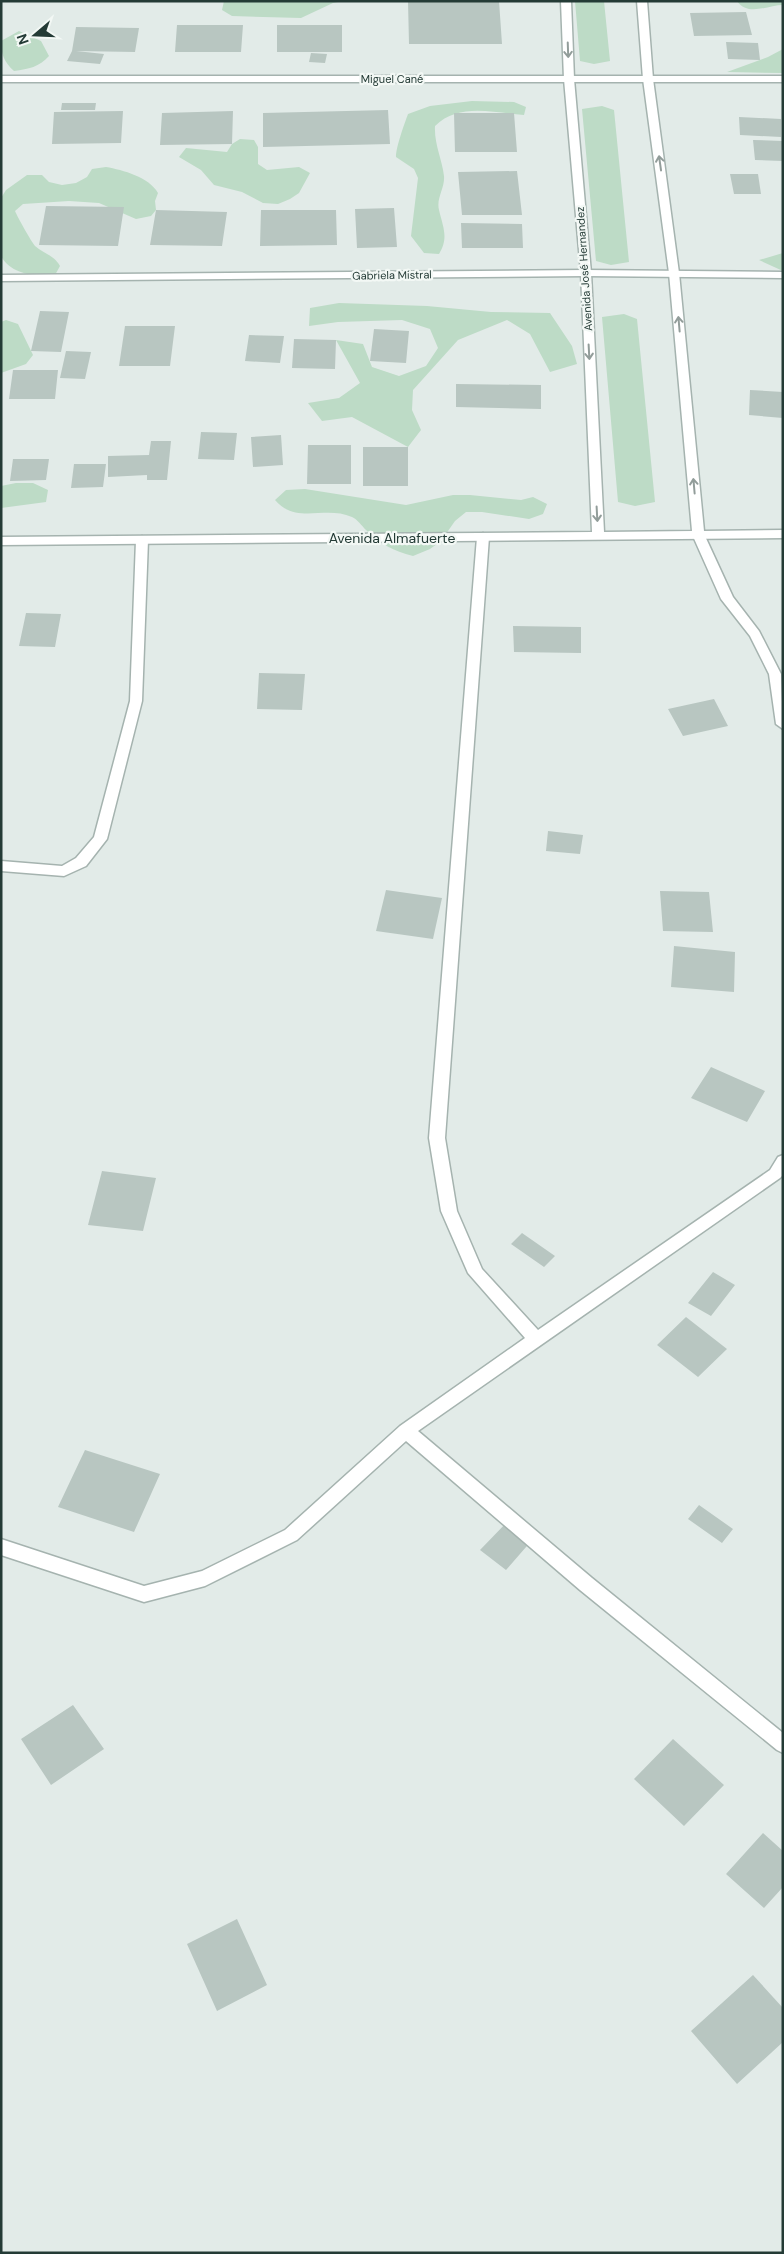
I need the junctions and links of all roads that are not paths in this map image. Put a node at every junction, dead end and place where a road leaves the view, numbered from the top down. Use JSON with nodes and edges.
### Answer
{"nodes":[{"id":1,"x":566,"y":1,"type":"edge"},
{"id":2,"x":642,"y":1,"type":"edge"},
{"id":3,"x":648,"y":78,"type":"junction"},
{"id":4,"x":1,"y":79,"type":"edge"},
{"id":5,"x":569,"y":79,"type":"junction"},
{"id":6,"x":783,"y":79,"type":"edge"},
{"id":7,"x":586,"y":273,"type":"junction"},
{"id":8,"x":674,"y":273,"type":"junction"},
{"id":9,"x":783,"y":275,"type":"edge"},
{"id":10,"x":1,"y":278,"type":"edge"},
{"id":11,"x":698,"y":534,"type":"junction"},
{"id":12,"x":783,"y":534,"type":"edge"},
{"id":13,"x":483,"y":537,"type":"junction"},
{"id":14,"x":598,"y":537,"type":"junction"},
{"id":15,"x":142,"y":540,"type":"junction"},
{"id":16,"x":1,"y":541,"type":"edge"},
{"id":17,"x":783,"y":724,"type":"edge"},
{"id":18,"x":1,"y":866,"type":"edge"},
{"id":19,"x":783,"y":1161,"type":"edge"},
{"id":20,"x":536,"y":1339,"type":"junction"},
{"id":21,"x":406,"y":1431,"type":"junction"},
{"id":22,"x":1,"y":1547,"type":"edge"},
{"id":23,"x":783,"y":1744,"type":"edge"}],
"edges":[{"from":1,"to":5,"type":"street","name":"Avenida José Hernandez","one_way":true},
{"from":2,"to":3,"type":"street"},
{"from":3,"to":5,"type":"street","name":"Miguel Cané"},
{"from":3,"to":6,"type":"street","name":"Miguel Cané"},
{"from":8,"to":3,"type":"street","one_way":true},
{"from":4,"to":5,"type":"street","name":"Miguel Cané"},
{"from":5,"to":7,"type":"street","name":"Avenida José Hernandez"},
{"from":7,"to":8,"type":"street","name":"Gabriela Mistral"},
{"from":7,"to":10,"type":"street","name":"Gabriela Mistral"},
{"from":7,"to":14,"type":"street","name":"Avenida José Hernandez","one_way":true},
{"from":8,"to":9,"type":"street","name":"Gabriela Mistral"},
{"from":11,"to":8,"type":"street","one_way":true},
{"from":11,"to":12,"type":"street","name":"Avenida Almafuerte"},
{"from":11,"to":14,"type":"street","name":"Avenida Almafuerte"},
{"from":11,"to":17,"type":"street"},
{"from":13,"to":14,"type":"street","name":"Avenida Almafuerte"},
{"from":13,"to":15,"type":"street","name":"Avenida Almafuerte"},
{"from":13,"to":20,"type":"street"},
{"from":15,"to":16,"type":"street","name":"Avenida Almafuerte"},
{"from":15,"to":18,"type":"street"},
{"from":19,"to":20,"type":"street"},
{"from":20,"to":21,"type":"street"},
{"from":21,"to":22,"type":"street"},
{"from":21,"to":23,"type":"street"}]}
